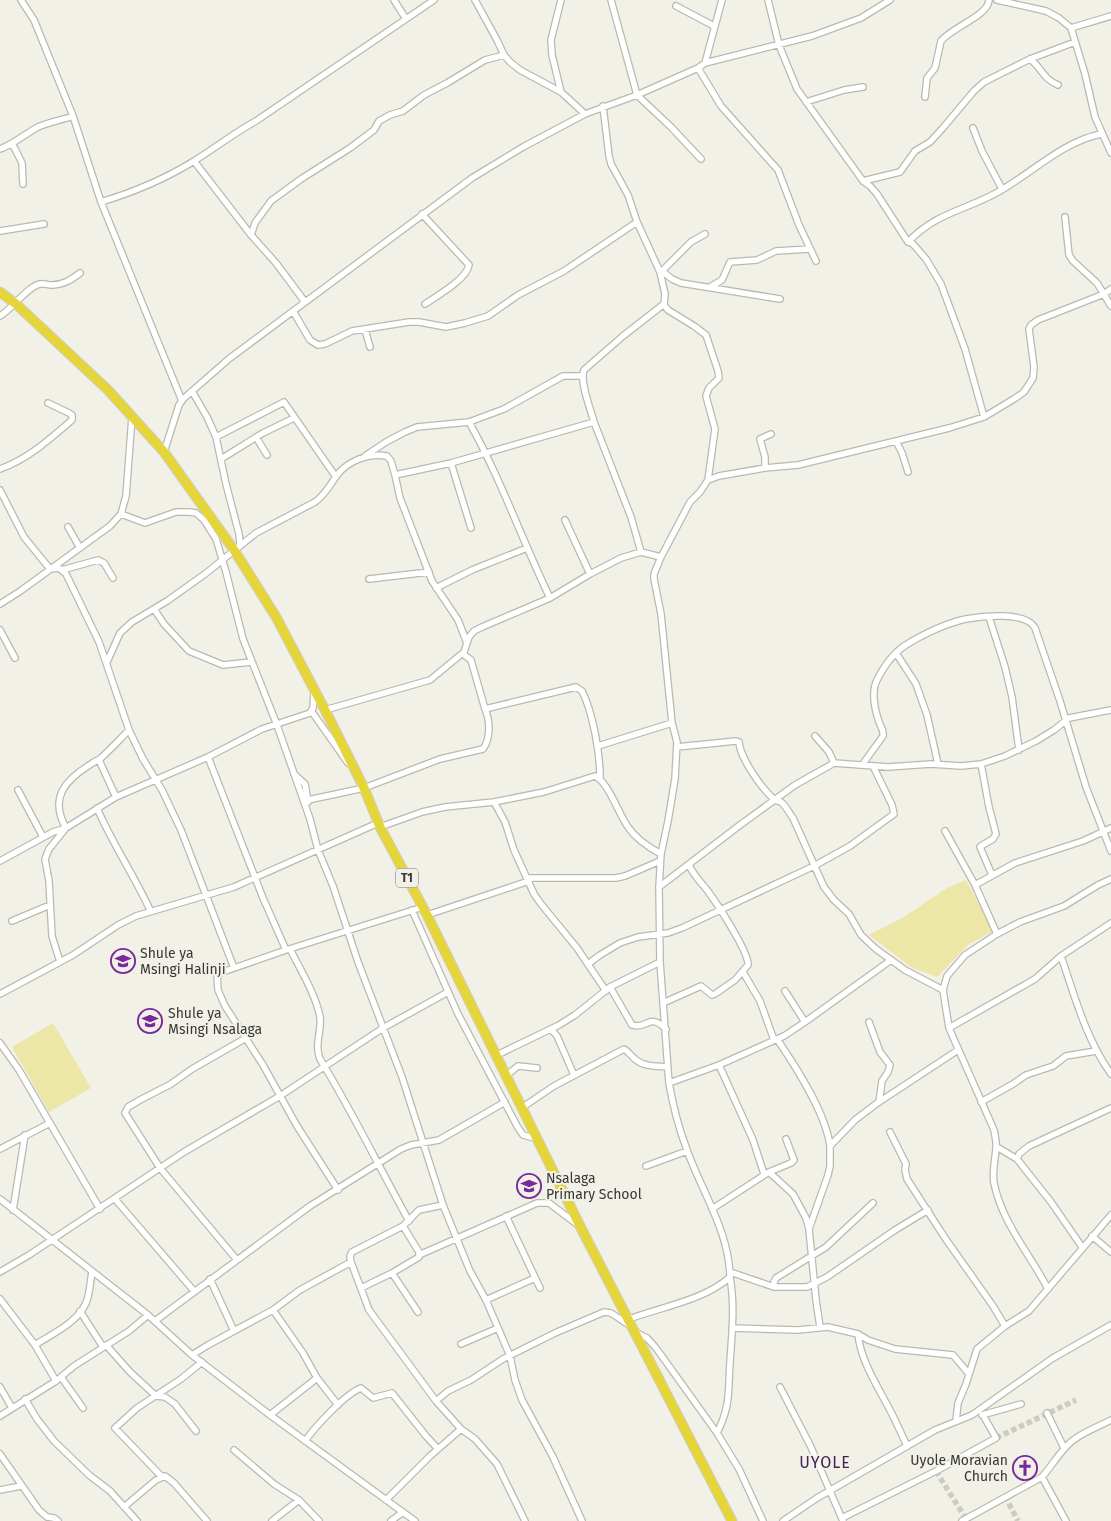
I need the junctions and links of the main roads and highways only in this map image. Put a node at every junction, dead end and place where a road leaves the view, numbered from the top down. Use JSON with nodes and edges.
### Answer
{"nodes":[{"id":1,"x":0,"y":292,"type":"edge"},
{"id":2,"x":732,"y":1521,"type":"edge"}],
"edges":[{"from":1,"to":2,"type":"highway","number":"T1"}]}
